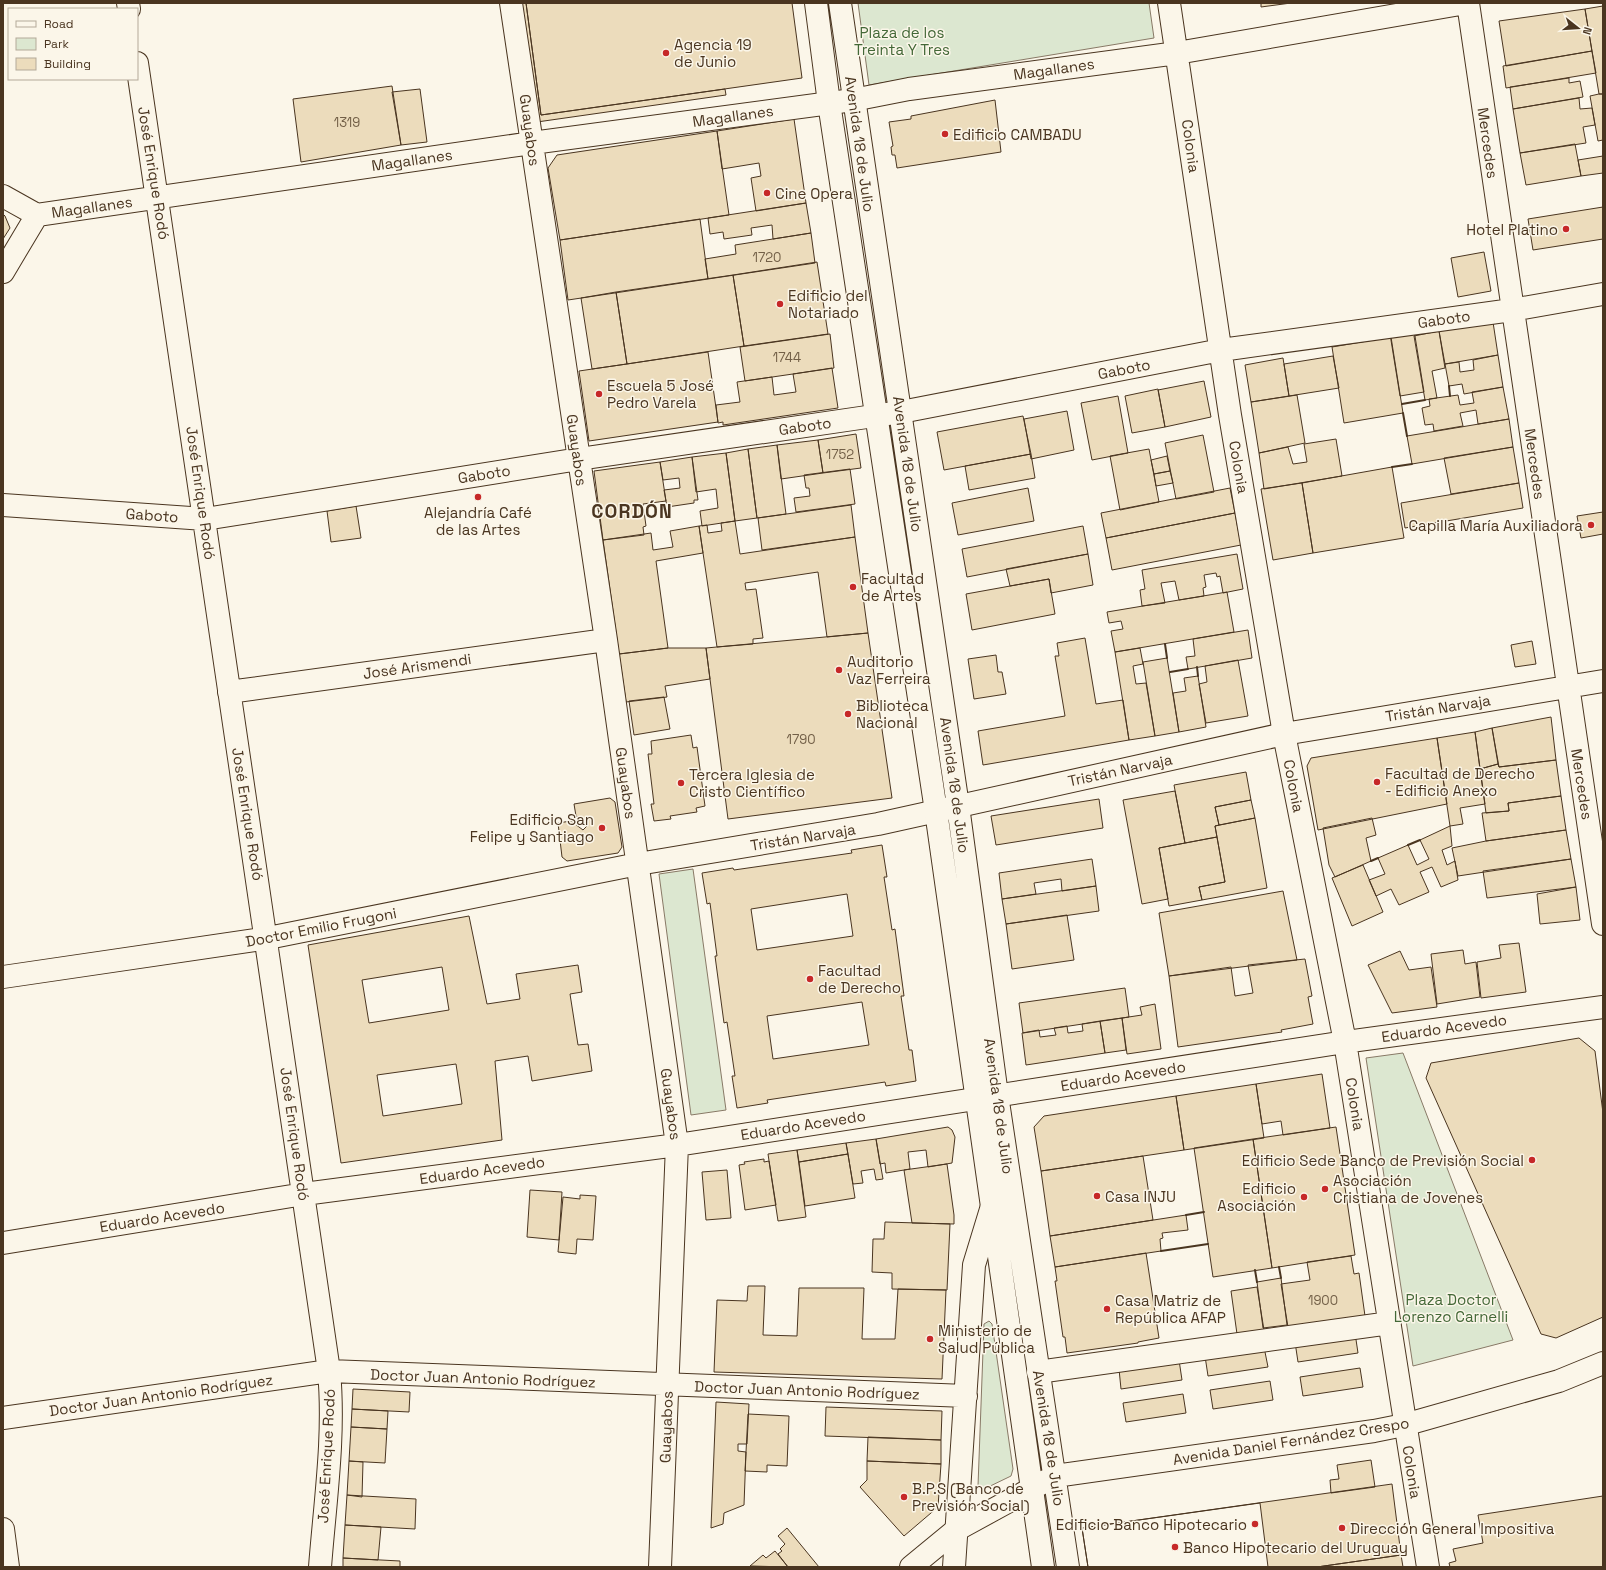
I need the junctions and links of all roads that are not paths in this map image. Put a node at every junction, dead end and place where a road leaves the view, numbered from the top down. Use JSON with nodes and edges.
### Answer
{"nodes":[{"id":1,"x":511,"y":3,"type":"edge"},
{"id":2,"x":816,"y":3,"type":"edge"},
{"id":3,"x":840,"y":3,"type":"edge"},
{"id":4,"x":1169,"y":3,"type":"edge"},
{"id":5,"x":1467,"y":3,"type":"edge"},
{"id":6,"x":1177,"y":53,"type":"junction"},
{"id":7,"x":138,"y":69,"type":"edge"},
{"id":8,"x":853,"y":100,"type":"junction"},
{"id":9,"x":829,"y":103,"type":"junction"},
{"id":10,"x":532,"y":143,"type":"junction"},
{"id":11,"x":3,"y":196,"type":"edge"},
{"id":12,"x":157,"y":198,"type":"junction"},
{"id":13,"x":37,"y":215,"type":"junction"},
{"id":14,"x":3,"y":272,"type":"edge"},
{"id":15,"x":1603,"y":294,"type":"edge"},
{"id":16,"x":1512,"y":310,"type":"junction"},
{"id":17,"x":1221,"y":350,"type":"junction"},
{"id":18,"x":901,"y":412,"type":"junction"},
{"id":19,"x":877,"y":416,"type":"junction"},
{"id":20,"x":579,"y":459,"type":"junction"},
{"id":21,"x":3,"y":505,"type":"edge"},
{"id":22,"x":206,"y":518,"type":"junction"},
{"id":23,"x":606,"y":640,"type":"junction"},
{"id":24,"x":1603,"y":681,"type":"edge"},
{"id":25,"x":1567,"y":687,"type":"junction"},
{"id":26,"x":229,"y":692,"type":"junction"},
{"id":27,"x":1284,"y":734,"type":"junction"},
{"id":28,"x":958,"y":806,"type":"junction"},
{"id":29,"x":936,"y":811,"type":"junction"},
{"id":30,"x":638,"y":864,"type":"junction"},
{"id":31,"x":1603,"y":924,"type":"edge"},
{"id":32,"x":268,"y":938,"type":"junction"},
{"id":33,"x":3,"y":977,"type":"edge"},
{"id":34,"x":1603,"y":1007,"type":"edge"},
{"id":35,"x":1345,"y":1042,"type":"junction"},
{"id":36,"x":987,"y":1096,"type":"junction"},
{"id":37,"x":677,"y":1144,"type":"junction"},
{"id":38,"x":304,"y":1194,"type":"junction"},
{"id":39,"x":992,"y":1206,"type":"junction"},
{"id":40,"x":3,"y":1243,"type":"edge"},
{"id":41,"x":1390,"y":1323,"type":"junction"},
{"id":42,"x":1599,"y":1366,"type":"edge"},
{"id":43,"x":329,"y":1371,"type":"junction"},
{"id":44,"x":1038,"y":1372,"type":"junction"},
{"id":45,"x":668,"y":1385,"type":"junction"},
{"id":46,"x":966,"y":1396,"type":"junction"},
{"id":47,"x":3,"y":1418,"type":"edge"},
{"id":48,"x":1404,"y":1425,"type":"junction"},
{"id":49,"x":1055,"y":1476,"type":"junction"},
{"id":50,"x":1032,"y":1489,"type":"junction"},
{"id":51,"x":3,"y":1529,"type":"edge"},
{"id":52,"x":956,"y":1530,"type":"junction"},
{"id":53,"x":8,"y":1567,"type":"edge"},
{"id":54,"x":320,"y":1567,"type":"edge"},
{"id":55,"x":660,"y":1567,"type":"edge"},
{"id":56,"x":911,"y":1567,"type":"edge"},
{"id":57,"x":954,"y":1567,"type":"edge"},
{"id":58,"x":1043,"y":1567,"type":"edge"},
{"id":59,"x":1068,"y":1567,"type":"edge"},
{"id":60,"x":1428,"y":1567,"type":"edge"}],
"edges":[{"from":1,"to":10,"type":"street","name":"Guayabos"},
{"from":2,"to":9,"type":"street","name":"Avenida 18 de Julio"},
{"from":3,"to":8,"type":"street","name":"Avenida 18 de Julio"},
{"from":4,"to":6,"type":"street","name":"Colonia"},
{"from":5,"to":6,"type":"street","name":"Magallanes"},
{"from":5,"to":16,"type":"street","name":"Mercedes"},
{"from":6,"to":8,"type":"street","name":"Magallanes"},
{"from":6,"to":17,"type":"street","name":"Colonia"},
{"from":7,"to":12,"type":"street","name":"José Enrique Rodó"},
{"from":8,"to":9,"type":"street","name":"Magallanes"},
{"from":8,"to":18,"type":"street","name":"Avenida 18 de Julio"},
{"from":9,"to":10,"type":"street","name":"Magallanes"},
{"from":9,"to":19,"type":"street","name":"Avenida 18 de Julio"},
{"from":10,"to":12,"type":"street","name":"Magallanes"},
{"from":10,"to":20,"type":"street","name":"Guayabos"},
{"from":11,"to":13,"type":"street","name":"Magallanes"},
{"from":12,"to":13,"type":"street","name":"Magallanes"},
{"from":12,"to":22,"type":"street","name":"José Enrique Rodó"},
{"from":13,"to":14,"type":"street"},
{"from":15,"to":16,"type":"street","name":"Gaboto"},
{"from":16,"to":17,"type":"street","name":"Gaboto"},
{"from":16,"to":25,"type":"street","name":"Mercedes"},
{"from":17,"to":18,"type":"street","name":"Gaboto"},
{"from":17,"to":27,"type":"street","name":"Colonia"},
{"from":18,"to":19,"type":"street","name":"Gaboto"},
{"from":18,"to":28,"type":"street","name":"Avenida 18 de Julio"},
{"from":19,"to":20,"type":"street","name":"Gaboto"},
{"from":19,"to":29,"type":"street","name":"Avenida 18 de Julio"},
{"from":20,"to":22,"type":"street","name":"Gaboto"},
{"from":20,"to":23,"type":"street","name":"Guayabos"},
{"from":21,"to":22,"type":"street","name":"Gaboto"},
{"from":22,"to":26,"type":"street","name":"José Enrique Rodó"},
{"from":23,"to":26,"type":"street","name":"José Arismendi"},
{"from":23,"to":30,"type":"street","name":"Guayabos"},
{"from":24,"to":25,"type":"street","name":"Tristán Narvaja"},
{"from":25,"to":27,"type":"street","name":"Tristán Narvaja"},
{"from":25,"to":31,"type":"street","name":"Mercedes"},
{"from":26,"to":32,"type":"street","name":"José Enrique Rodó"},
{"from":27,"to":28,"type":"street","name":"Tristán Narvaja"},
{"from":27,"to":35,"type":"street","name":"Colonia"},
{"from":28,"to":29,"type":"street","name":"Tristán Narvaja"},
{"from":28,"to":36,"type":"street","name":"Avenida 18 de Julio"},
{"from":29,"to":30,"type":"street","name":"Tristán Narvaja"},
{"from":29,"to":36,"type":"street","name":"Avenida 18 de Julio"},
{"from":30,"to":32,"type":"street","name":"Doctor Emilio Frugoni"},
{"from":30,"to":37,"type":"street","name":"Guayabos"},
{"from":32,"to":33,"type":"street","name":"Doctor Emilio Frugoni"},
{"from":32,"to":38,"type":"street","name":"José Enrique Rodó"},
{"from":34,"to":35,"type":"street","name":"Eduardo Acevedo"},
{"from":35,"to":36,"type":"street","name":"Eduardo Acevedo"},
{"from":35,"to":41,"type":"street","name":"Colonia"},
{"from":36,"to":37,"type":"street","name":"Eduardo Acevedo"},
{"from":36,"to":39,"type":"street","name":"Avenida 18 de Julio"},
{"from":36,"to":44,"type":"street","name":"Avenida 18 de Julio"},
{"from":37,"to":38,"type":"street","name":"Eduardo Acevedo"},
{"from":37,"to":45,"type":"street","name":"Guayabos"},
{"from":38,"to":40,"type":"street","name":"Eduardo Acevedo"},
{"from":38,"to":43,"type":"street","name":"José Enrique Rodó"},
{"from":39,"to":46,"type":"street","name":"Avenida 18 de Julio"},
{"from":39,"to":50,"type":"street","name":"Avenida 18 de Julio"},
{"from":41,"to":44,"type":"street"},
{"from":41,"to":48,"type":"street","name":"Colonia"},
{"from":42,"to":48,"type":"street","name":"Avenida Daniel Fernández Crespo"},
{"from":43,"to":45,"type":"street","name":"Doctor Juan Antonio Rodríguez"},
{"from":43,"to":47,"type":"street","name":"Doctor Juan Antonio Rodríguez"},
{"from":43,"to":54,"type":"street","name":"José Enrique Rodó"},
{"from":44,"to":49,"type":"street","name":"Avenida 18 de Julio"},
{"from":45,"to":46,"type":"street","name":"Doctor Juan Antonio Rodríguez"},
{"from":45,"to":55,"type":"street","name":"Guayabos"},
{"from":46,"to":52,"type":"street","name":"Avenida 18 de Julio"},
{"from":48,"to":49,"type":"street","name":"Avenida Daniel Fernández Crespo"},
{"from":48,"to":60,"type":"street","name":"Colonia"},
{"from":49,"to":50,"type":"street"},
{"from":49,"to":59,"type":"street","name":"Avenida 18 de Julio"},
{"from":50,"to":52,"type":"street"},
{"from":50,"to":58,"type":"street","name":"Avenida 18 de Julio"},
{"from":51,"to":53,"type":"street"},
{"from":52,"to":56,"type":"street"},
{"from":52,"to":57,"type":"street","name":"Avenida 18 de Julio"}]}
